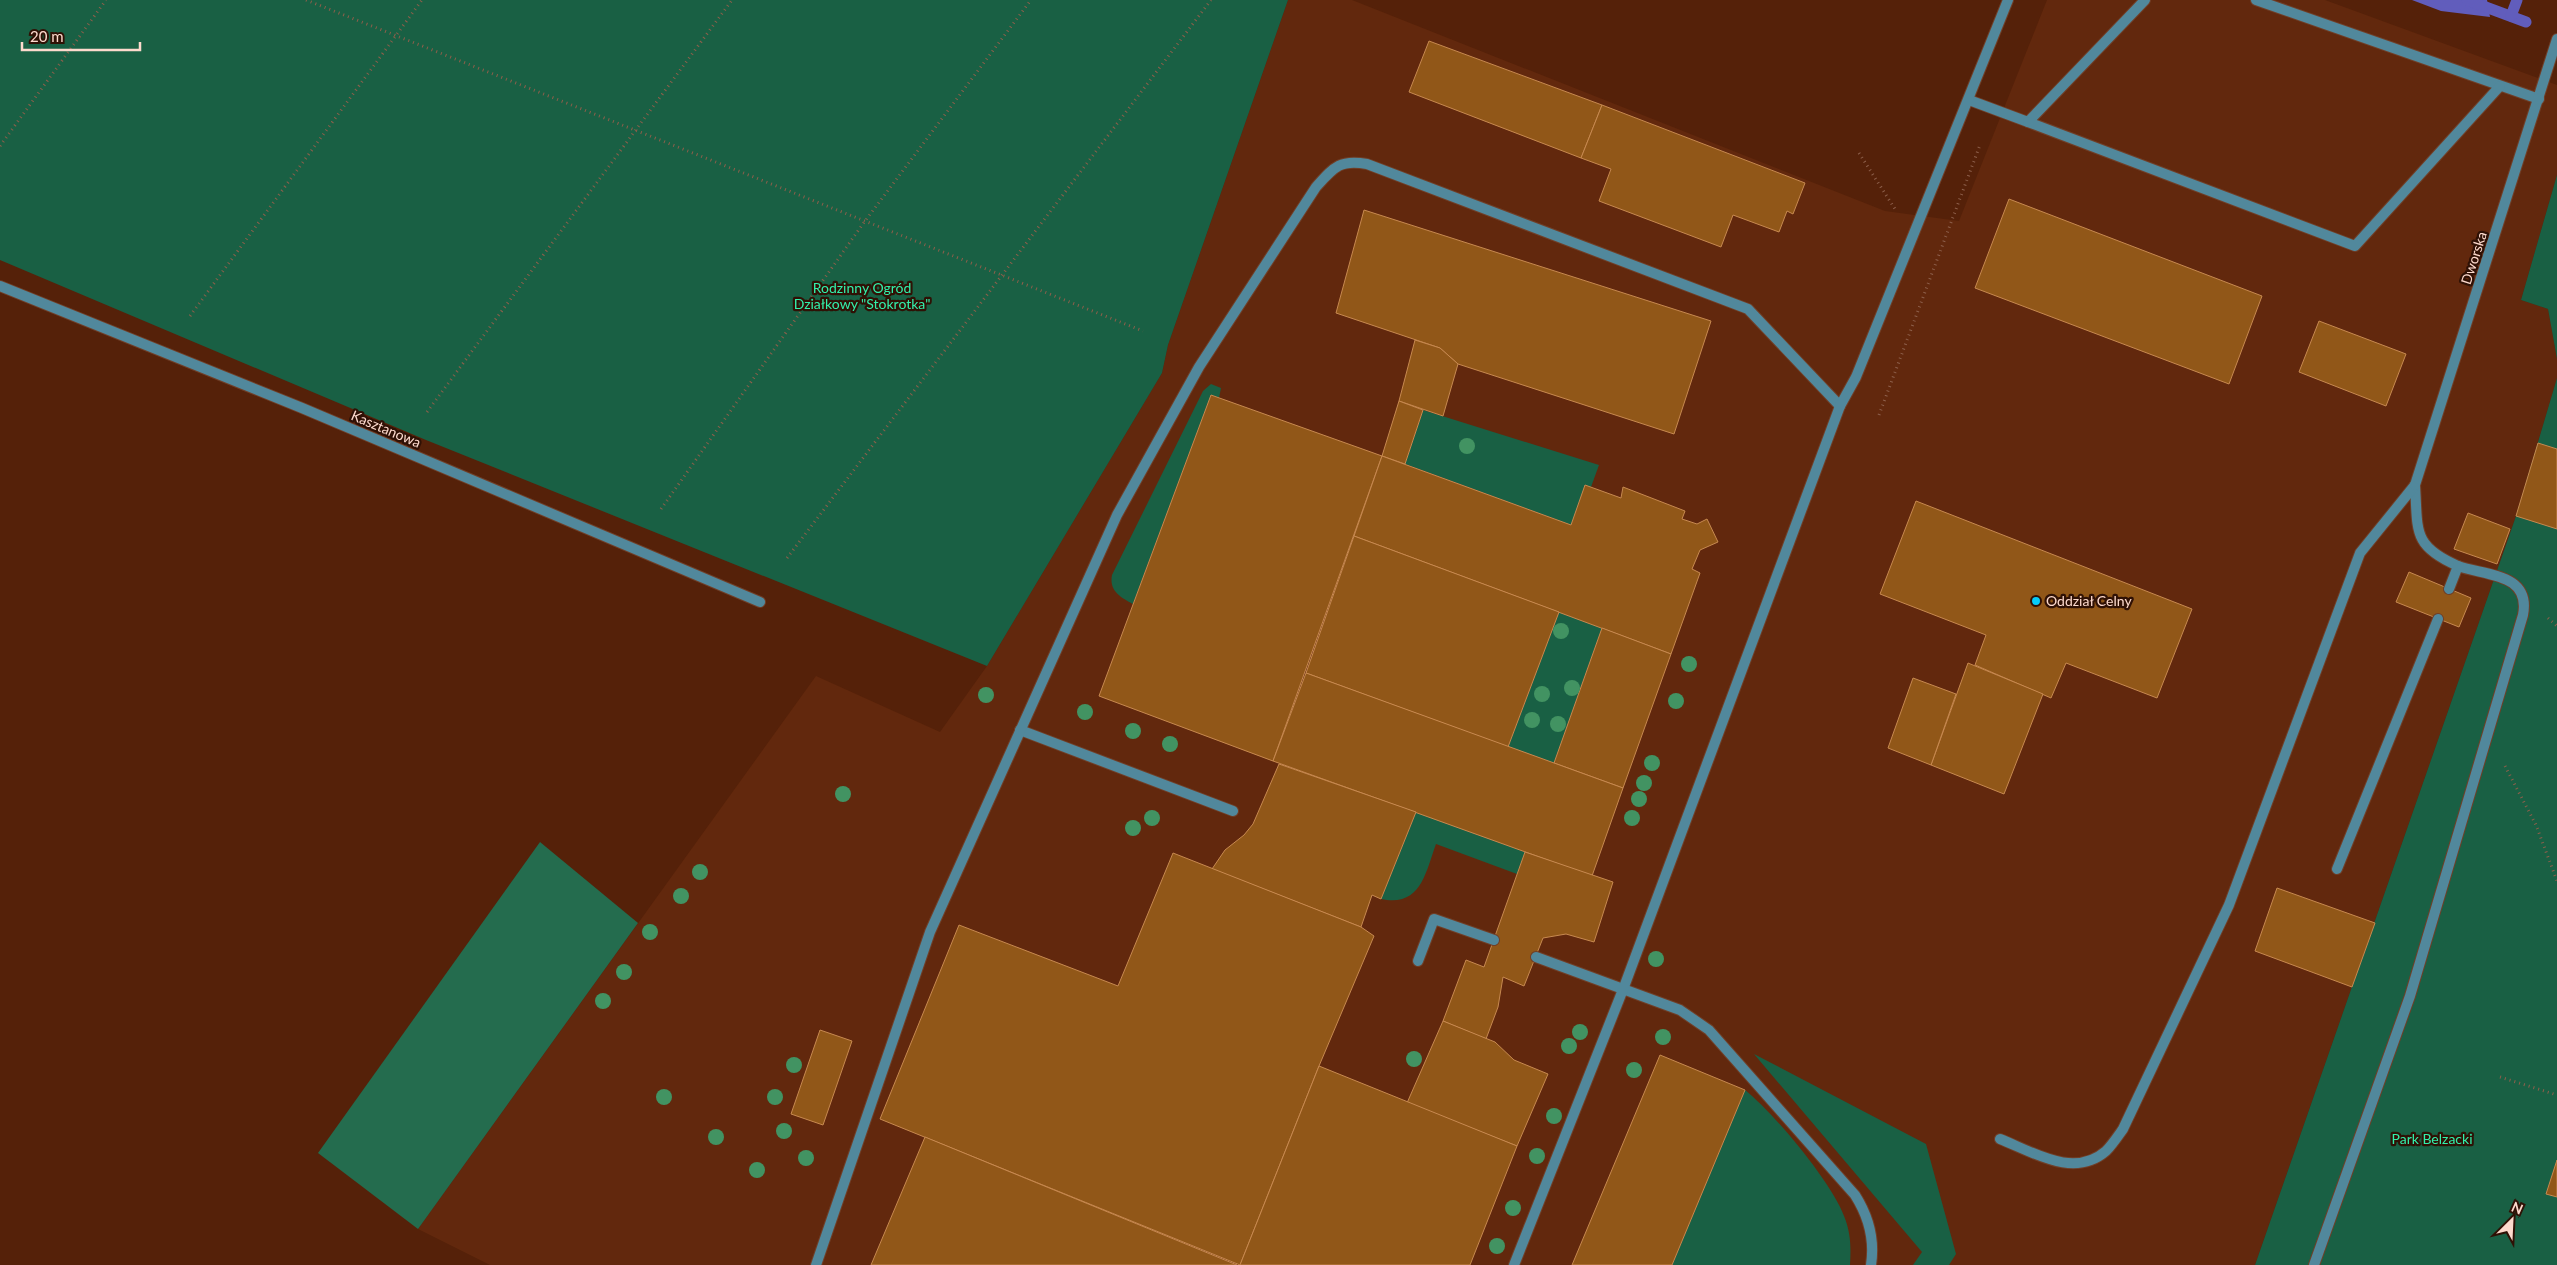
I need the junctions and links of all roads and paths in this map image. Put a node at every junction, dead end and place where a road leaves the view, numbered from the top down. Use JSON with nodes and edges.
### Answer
{"nodes":[{"id":1,"x":106,"y":0,"type":"edge"},
{"id":2,"x":306,"y":0,"type":"edge"},
{"id":3,"x":422,"y":0,"type":"edge"},
{"id":4,"x":732,"y":0,"type":"edge"},
{"id":5,"x":1031,"y":0,"type":"edge"},
{"id":6,"x":1211,"y":0,"type":"edge"},
{"id":7,"x":2008,"y":0,"type":"edge"},
{"id":8,"x":2145,"y":0,"type":"edge"},
{"id":9,"x":2256,"y":0,"type":"edge"},
{"id":10,"x":396,"y":35,"type":"junction"},
{"id":11,"x":2557,"y":39,"type":"edge"},
{"id":12,"x":2500,"y":86,"type":"junction"},
{"id":13,"x":2540,"y":99,"type":"junction"},
{"id":14,"x":1969,"y":100,"type":"junction"},
{"id":15,"x":1994,"y":109,"type":"junction"},
{"id":16,"x":2028,"y":122,"type":"junction"},
{"id":17,"x":636,"y":130,"type":"junction"},
{"id":18,"x":0,"y":146,"type":"edge"},
{"id":19,"x":1858,"y":153,"type":"dead end"},
{"id":20,"x":1897,"y":211,"type":"dead end"},
{"id":21,"x":864,"y":221,"type":"junction"},
{"id":22,"x":1003,"y":274,"type":"junction"},
{"id":23,"x":0,"y":286,"type":"edge"},
{"id":24,"x":190,"y":316,"type":"dead end"},
{"id":25,"x":1143,"y":331,"type":"dead end"},
{"id":26,"x":1840,"y":406,"type":"junction"},
{"id":27,"x":427,"y":412,"type":"dead end"},
{"id":28,"x":1879,"y":416,"type":"dead end"},
{"id":29,"x":2415,"y":485,"type":"junction"},
{"id":30,"x":661,"y":509,"type":"dead end"},
{"id":31,"x":787,"y":558,"type":"dead end"},
{"id":32,"x":2458,"y":566,"type":"junction"},
{"id":33,"x":2449,"y":589,"type":"dead end"},
{"id":34,"x":760,"y":602,"type":"dead end"},
{"id":35,"x":2438,"y":619,"type":"dead end"},
{"id":36,"x":1020,"y":730,"type":"junction"},
{"id":37,"x":2488,"y":733,"type":"junction"},
{"id":38,"x":1233,"y":811,"type":"dead end"},
{"id":39,"x":2337,"y":868,"type":"dead end"},
{"id":40,"x":2557,"y":881,"type":"edge"},
{"id":41,"x":1494,"y":940,"type":"dead end"},
{"id":42,"x":1536,"y":957,"type":"dead end"},
{"id":43,"x":1418,"y":961,"type":"dead end"},
{"id":44,"x":1624,"y":988,"type":"junction"},
{"id":45,"x":2500,"y":1077,"type":"dead end"},
{"id":46,"x":2557,"y":1095,"type":"edge"},
{"id":47,"x":2000,"y":1139,"type":"dead end"},
{"id":48,"x":816,"y":1265,"type":"edge"},
{"id":49,"x":1514,"y":1265,"type":"edge"},
{"id":50,"x":1871,"y":1265,"type":"edge"},
{"id":51,"x":2314,"y":1265,"type":"edge"}],
"edges":[{"from":1,"to":18,"type":"path"},
{"from":2,"to":10,"type":"path"},
{"from":3,"to":10,"type":"path"},
{"from":4,"to":17,"type":"path"},
{"from":5,"to":21,"type":"path"},
{"from":6,"to":22,"type":"path"},
{"from":7,"to":14,"type":"street"},
{"from":8,"to":16,"type":"street"},
{"from":9,"to":12,"type":"street"},
{"from":10,"to":17,"type":"path"},
{"from":10,"to":24,"type":"path"},
{"from":11,"to":13,"type":"street","name":"Dworska"},
{"from":12,"to":13,"type":"street"},
{"from":12,"to":16,"type":"street"},
{"from":13,"to":29,"type":"street","name":"Dworska"},
{"from":14,"to":15,"type":"street"},
{"from":14,"to":26,"type":"street"},
{"from":15,"to":16,"type":"street"},
{"from":15,"to":28,"type":"path"},
{"from":17,"to":21,"type":"path"},
{"from":17,"to":27,"type":"path"},
{"from":19,"to":20,"type":"path"},
{"from":21,"to":22,"type":"path"},
{"from":21,"to":30,"type":"path"},
{"from":22,"to":25,"type":"path"},
{"from":22,"to":31,"type":"path"},
{"from":23,"to":34,"type":"street","name":"Kasztanowa"},
{"from":26,"to":36,"type":"street"},
{"from":26,"to":44,"type":"street"},
{"from":29,"to":32,"type":"street"},
{"from":29,"to":47,"type":"street"},
{"from":32,"to":33,"type":"street"},
{"from":32,"to":37,"type":"street"},
{"from":35,"to":39,"type":"street"},
{"from":36,"to":38,"type":"street"},
{"from":36,"to":48,"type":"street"},
{"from":37,"to":40,"type":"path"},
{"from":37,"to":51,"type":"street"},
{"from":41,"to":43,"type":"street"},
{"from":42,"to":44,"type":"street"},
{"from":44,"to":49,"type":"street"},
{"from":44,"to":50,"type":"street"},
{"from":45,"to":46,"type":"path"}]}
